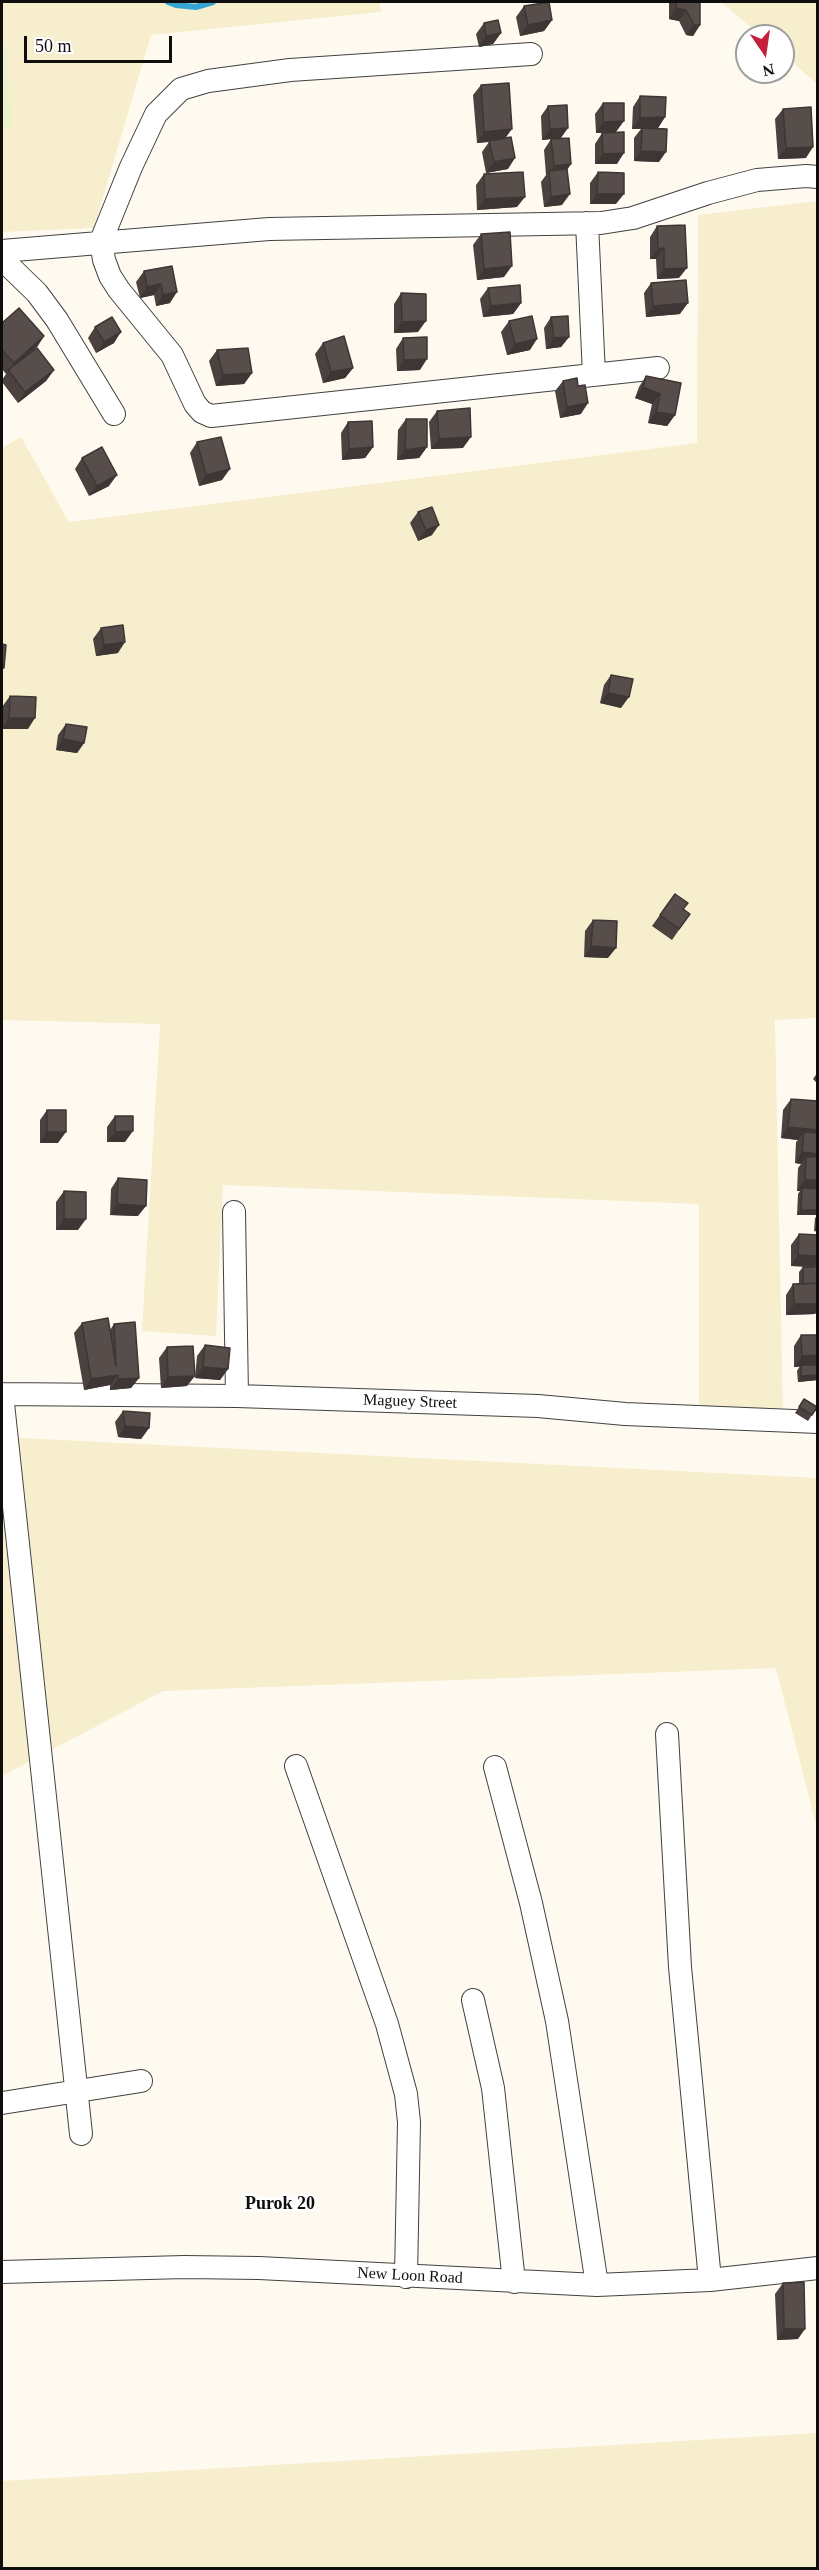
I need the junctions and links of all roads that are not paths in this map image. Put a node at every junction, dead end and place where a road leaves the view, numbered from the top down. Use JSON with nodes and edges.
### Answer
{"nodes":[{"id":1,"x":531,"y":54,"type":"dead end"},
{"id":2,"x":818,"y":177,"type":"edge"},
{"id":3,"x":587,"y":223,"type":"junction"},
{"id":4,"x":101,"y":241,"type":"junction"},
{"id":5,"x":2,"y":251,"type":"edge"},
{"id":6,"x":2,"y":259,"type":"edge"},
{"id":7,"x":658,"y":368,"type":"dead end"},
{"id":8,"x":594,"y":375,"type":"junction"},
{"id":9,"x":114,"y":414,"type":"dead end"},
{"id":10,"x":234,"y":1212,"type":"dead end"},
{"id":11,"x":2,"y":1394,"type":"edge"},
{"id":12,"x":237,"y":1396,"type":"junction"},
{"id":13,"x":818,"y":1422,"type":"edge"},
{"id":14,"x":667,"y":1734,"type":"dead end"},
{"id":15,"x":296,"y":1766,"type":"dead end"},
{"id":16,"x":495,"y":1767,"type":"dead end"},
{"id":17,"x":473,"y":2001,"type":"dead end"},
{"id":18,"x":141,"y":2081,"type":"dead end"},
{"id":19,"x":77,"y":2091,"type":"junction"},
{"id":20,"x":2,"y":2103,"type":"edge"},
{"id":21,"x":81,"y":2134,"type":"dead end"},
{"id":22,"x":818,"y":2268,"type":"edge"},
{"id":23,"x":2,"y":2272,"type":"edge"},
{"id":24,"x":406,"y":2277,"type":"junction"},
{"id":25,"x":710,"y":2280,"type":"junction"},
{"id":26,"x":514,"y":2282,"type":"junction"},
{"id":27,"x":597,"y":2285,"type":"junction"}],
"edges":[{"from":1,"to":4,"type":"street"},
{"from":2,"to":3,"type":"street"},
{"from":3,"to":4,"type":"street"},
{"from":3,"to":8,"type":"street"},
{"from":4,"to":5,"type":"street"},
{"from":4,"to":8,"type":"street"},
{"from":6,"to":9,"type":"street"},
{"from":7,"to":8,"type":"street"},
{"from":10,"to":12,"type":"street"},
{"from":11,"to":12,"type":"street","name":"Maguey Street"},
{"from":11,"to":19,"type":"street"},
{"from":12,"to":13,"type":"street","name":"Maguey Street"},
{"from":14,"to":25,"type":"street"},
{"from":15,"to":24,"type":"street"},
{"from":16,"to":27,"type":"street"},
{"from":17,"to":26,"type":"street"},
{"from":18,"to":19,"type":"street"},
{"from":19,"to":20,"type":"street"},
{"from":19,"to":21,"type":"street"},
{"from":22,"to":25,"type":"street","name":"New Loon Road"},
{"from":23,"to":24,"type":"street","name":"New Loon Road"},
{"from":24,"to":26,"type":"street","name":"New Loon Road"},
{"from":25,"to":27,"type":"street","name":"New Loon Road"},
{"from":26,"to":27,"type":"street","name":"New Loon Road"}]}
